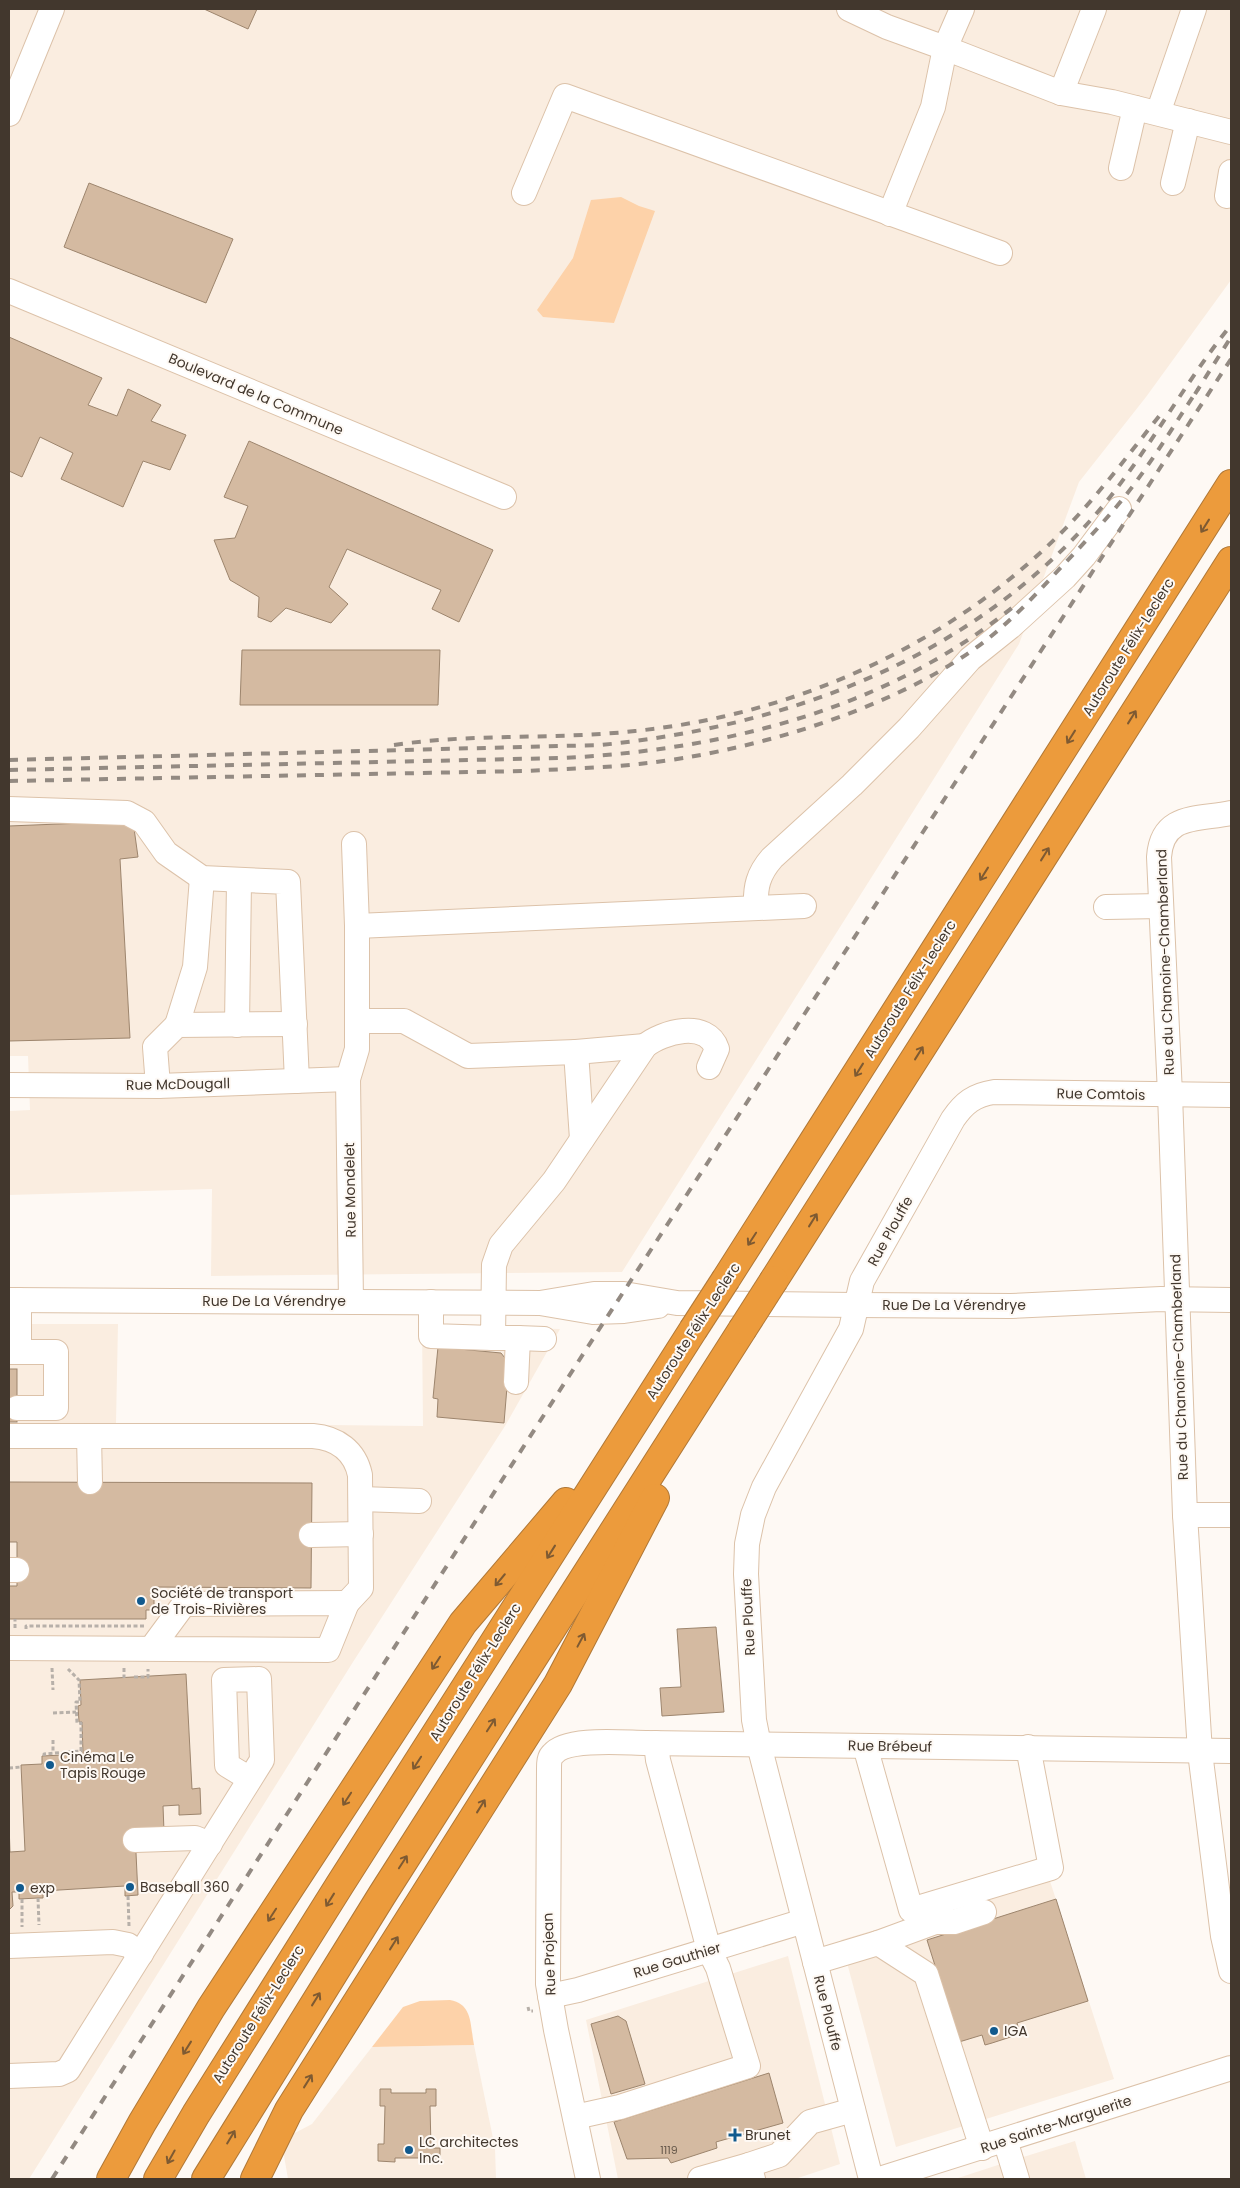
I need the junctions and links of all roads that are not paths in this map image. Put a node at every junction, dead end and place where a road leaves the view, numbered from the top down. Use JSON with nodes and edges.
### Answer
{"nodes":[{"id":1,"x":52,"y":9,"type":"edge"},
{"id":2,"x":849,"y":9,"type":"edge"},
{"id":3,"x":962,"y":9,"type":"edge"},
{"id":4,"x":1094,"y":9,"type":"edge"},
{"id":5,"x":1194,"y":9,"type":"edge"},
{"id":6,"x":945,"y":48,"type":"junction"},
{"id":7,"x":1061,"y":92,"type":"junction"},
{"id":8,"x":1135,"y":108,"type":"junction"},
{"id":9,"x":9,"y":114,"type":"edge"},
{"id":10,"x":1158,"y":114,"type":"junction"},
{"id":11,"x":1188,"y":121,"type":"junction"},
{"id":12,"x":1231,"y":132,"type":"edge"},
{"id":13,"x":1121,"y":168,"type":"dead end"},
{"id":14,"x":1231,"y":172,"type":"edge"},
{"id":15,"x":1173,"y":183,"type":"dead end"},
{"id":16,"x":524,"y":193,"type":"dead end"},
{"id":17,"x":1227,"y":196,"type":"dead end"},
{"id":18,"x":890,"y":214,"type":"junction"},
{"id":19,"x":1000,"y":254,"type":"dead end"},
{"id":20,"x":9,"y":291,"type":"edge"},
{"id":21,"x":1231,"y":484,"type":"edge"},
{"id":22,"x":504,"y":497,"type":"dead end"},
{"id":23,"x":1119,"y":510,"type":"dead end"},
{"id":24,"x":1231,"y":561,"type":"edge"},
{"id":25,"x":9,"y":810,"type":"edge"},
{"id":26,"x":1231,"y":813,"type":"edge"},
{"id":27,"x":354,"y":844,"type":"dead end"},
{"id":28,"x":202,"y":878,"type":"junction"},
{"id":29,"x":239,"y":881,"type":"junction"},
{"id":30,"x":804,"y":906,"type":"dead end"},
{"id":31,"x":1161,"y":906,"type":"junction"},
{"id":32,"x":1106,"y":907,"type":"dead end"},
{"id":33,"x":756,"y":908,"type":"junction"},
{"id":34,"x":357,"y":926,"type":"junction"},
{"id":35,"x":357,"y":1021,"type":"junction"},
{"id":36,"x":296,"y":1024,"type":"junction"},
{"id":37,"x":237,"y":1025,"type":"junction"},
{"id":38,"x":177,"y":1026,"type":"junction"},
{"id":39,"x":645,"y":1046,"type":"junction"},
{"id":40,"x":576,"y":1052,"type":"junction"},
{"id":41,"x":709,"y":1067,"type":"dead end"},
{"id":42,"x":348,"y":1079,"type":"junction"},
{"id":43,"x":297,"y":1081,"type":"junction"},
{"id":44,"x":9,"y":1085,"type":"edge"},
{"id":45,"x":158,"y":1086,"type":"junction"},
{"id":46,"x":1170,"y":1094,"type":"junction"},
{"id":47,"x":1231,"y":1095,"type":"edge"},
{"id":48,"x":972,"y":1098,"type":"joint"},
{"id":49,"x":582,"y":1139,"type":"junction"},
{"id":50,"x":1176,"y":1299,"type":"junction"},
{"id":51,"x":14,"y":1300,"type":"edge"},
{"id":52,"x":1231,"y":1300,"type":"edge"},
{"id":53,"x":351,"y":1302,"type":"junction"},
{"id":54,"x":431,"y":1302,"type":"junction"},
{"id":55,"x":492,"y":1302,"type":"junction"},
{"id":56,"x":856,"y":1305,"type":"junction"},
{"id":57,"x":742,"y":1330,"type":"junction"},
{"id":58,"x":493,"y":1338,"type":"junction"},
{"id":59,"x":518,"y":1338,"type":"junction"},
{"id":60,"x":544,"y":1339,"type":"dead end"},
{"id":61,"x":14,"y":1352,"type":"edge"},
{"id":62,"x":516,"y":1382,"type":"dead end"},
{"id":63,"x":17,"y":1408,"type":"dead end"},
{"id":64,"x":634,"y":1423,"type":"junction"},
{"id":65,"x":9,"y":1436,"type":"edge"},
{"id":66,"x":89,"y":1436,"type":"junction"},
{"id":67,"x":90,"y":1482,"type":"dead end"},
{"id":68,"x":361,"y":1499,"type":"junction"},
{"id":69,"x":419,"y":1501,"type":"dead end"},
{"id":70,"x":1185,"y":1514,"type":"junction"},
{"id":71,"x":1231,"y":1515,"type":"edge"},
{"id":72,"x":311,"y":1534,"type":"dead end"},
{"id":73,"x":361,"y":1534,"type":"junction"},
{"id":74,"x":347,"y":1603,"type":"junction"},
{"id":75,"x":12,"y":1640,"type":"edge"},
{"id":76,"x":150,"y":1659,"type":"junction"},
{"id":77,"x":656,"y":1744,"type":"junction"},
{"id":78,"x":759,"y":1745,"type":"junction"},
{"id":79,"x":865,"y":1746,"type":"junction"},
{"id":80,"x":1028,"y":1747,"type":"junction"},
{"id":81,"x":1200,"y":1752,"type":"junction"},
{"id":82,"x":1231,"y":1752,"type":"edge"},
{"id":83,"x":551,"y":1755,"type":"joint"},
{"id":84,"x":250,"y":1779,"type":"dead end"},
{"id":85,"x":135,"y":1840,"type":"dead end"},
{"id":86,"x":210,"y":1844,"type":"junction"},
{"id":87,"x":986,"y":1906,"type":"dead end"},
{"id":88,"x":804,"y":1921,"type":"junction"},
{"id":89,"x":16,"y":1939,"type":"edge"},
{"id":90,"x":878,"y":1943,"type":"junction"},
{"id":91,"x":709,"y":1950,"type":"junction"},
{"id":92,"x":141,"y":1954,"type":"junction"},
{"id":93,"x":815,"y":1962,"type":"junction"},
{"id":94,"x":1231,"y":1971,"type":"edge"},
{"id":95,"x":550,"y":1996,"type":"junction"},
{"id":96,"x":1231,"y":2068,"type":"edge"},
{"id":97,"x":9,"y":2076,"type":"edge"},
{"id":98,"x":853,"y":2110,"type":"junction"},
{"id":99,"x":575,"y":2117,"type":"junction"},
{"id":100,"x":1005,"y":2140,"type":"junction"},
{"id":101,"x":982,"y":2148,"type":"junction"},
{"id":102,"x":266,"y":2154,"type":"junction"},
{"id":103,"x":942,"y":2170,"type":"edge"},
{"id":104,"x":751,"y":2172,"type":"edge"},
{"id":105,"x":111,"y":2179,"type":"edge"},
{"id":106,"x":158,"y":2179,"type":"edge"},
{"id":107,"x":206,"y":2179,"type":"edge"},
{"id":108,"x":255,"y":2179,"type":"edge"},
{"id":109,"x":276,"y":2179,"type":"edge"},
{"id":110,"x":588,"y":2179,"type":"edge"},
{"id":111,"x":700,"y":2179,"type":"edge"},
{"id":112,"x":871,"y":2179,"type":"edge"},
{"id":113,"x":880,"y":2179,"type":"edge"},
{"id":114,"x":1017,"y":2179,"type":"edge"}],
"edges":[{"from":1,"to":9,"type":"street"},
{"from":2,"to":6,"type":"street"},
{"from":3,"to":6,"type":"street"},
{"from":4,"to":7,"type":"street"},
{"from":5,"to":10,"type":"street"},
{"from":6,"to":7,"type":"street"},
{"from":6,"to":18,"type":"street"},
{"from":7,"to":8,"type":"street"},
{"from":8,"to":10,"type":"street"},
{"from":8,"to":13,"type":"street"},
{"from":10,"to":11,"type":"street"},
{"from":11,"to":12,"type":"street"},
{"from":11,"to":15,"type":"street"},
{"from":14,"to":17,"type":"street"},
{"from":16,"to":18,"type":"street"},
{"from":18,"to":19,"type":"street"},
{"from":20,"to":22,"type":"street","name":"Boulevard de la Commune"},
{"from":21,"to":64,"type":"highway","name":"Autoroute Félix-Leclerc","one_way":true,"bridge":true},
{"from":23,"to":33,"type":"street"},
{"from":57,"to":24,"type":"highway","one_way":true,"bridge":true},
{"from":25,"to":28,"type":"street"},
{"from":26,"to":31,"type":"street","name":"Rue du Chanoine-Chamberland"},
{"from":27,"to":34,"type":"street","name":"Rue Mondelet"},
{"from":28,"to":29,"type":"street"},
{"from":28,"to":38,"type":"street"},
{"from":29,"to":36,"type":"street"},
{"from":29,"to":37,"type":"street"},
{"from":30,"to":33,"type":"street"},
{"from":31,"to":32,"type":"street"},
{"from":31,"to":46,"type":"street","name":"Rue du Chanoine-Chamberland"},
{"from":33,"to":34,"type":"street"},
{"from":34,"to":35,"type":"street","name":"Rue Mondelet"},
{"from":35,"to":40,"type":"street"},
{"from":35,"to":42,"type":"street","name":"Rue Mondelet"},
{"from":36,"to":37,"type":"street"},
{"from":36,"to":43,"type":"street"},
{"from":37,"to":38,"type":"street"},
{"from":38,"to":45,"type":"street"},
{"from":39,"to":40,"type":"street"},
{"from":39,"to":41,"type":"street"},
{"from":39,"to":49,"type":"street"},
{"from":40,"to":49,"type":"street"},
{"from":42,"to":43,"type":"street","name":"Rue McDougall"},
{"from":42,"to":53,"type":"street","name":"Rue Mondelet"},
{"from":43,"to":45,"type":"street","name":"Rue McDougall"},
{"from":44,"to":45,"type":"street","name":"Rue McDougall"},
{"from":46,"to":47,"type":"street","name":"Rue Comtois"},
{"from":46,"to":48,"type":"street","name":"Rue Comtois"},
{"from":46,"to":50,"type":"street","name":"Rue du Chanoine-Chamberland"},
{"from":48,"to":56,"type":"street","name":"Rue Plouffe"},
{"from":49,"to":55,"type":"street"},
{"from":50,"to":52,"type":"street","name":"Rue De La Vérendrye"},
{"from":50,"to":56,"type":"street","name":"Rue De La Vérendrye"},
{"from":50,"to":70,"type":"street","name":"Rue du Chanoine-Chamberland"},
{"from":51,"to":53,"type":"street","name":"Rue De La Vérendrye"},
{"from":51,"to":61,"type":"street"},
{"from":53,"to":54,"type":"street","name":"Rue De La Vérendrye"},
{"from":54,"to":55,"type":"street","name":"Rue De La Vérendrye"},
{"from":54,"to":58,"type":"street"},
{"from":55,"to":56,"type":"street","name":"Rue De La Vérendrye"},
{"from":55,"to":58,"type":"street"},
{"from":56,"to":78,"type":"street","name":"Rue Plouffe"},
{"from":102,"to":57,"type":"highway","one_way":true},
{"from":107,"to":57,"type":"highway","one_way":true},
{"from":58,"to":59,"type":"street"},
{"from":59,"to":60,"type":"street"},
{"from":59,"to":62,"type":"street"},
{"from":61,"to":63,"type":"street"},
{"from":64,"to":105,"type":"highway","one_way":true},
{"from":64,"to":106,"type":"highway","name":"Autoroute Félix-Leclerc","one_way":true},
{"from":65,"to":66,"type":"street"},
{"from":66,"to":67,"type":"street"},
{"from":66,"to":68,"type":"street"},
{"from":68,"to":69,"type":"street"},
{"from":68,"to":73,"type":"street"},
{"from":70,"to":71,"type":"street"},
{"from":70,"to":81,"type":"street","name":"Rue du Chanoine-Chamberland"},
{"from":72,"to":73,"type":"street"},
{"from":73,"to":74,"type":"street"},
{"from":74,"to":76,"type":"street"},
{"from":74,"to":76,"type":"street"},
{"from":75,"to":76,"type":"street"},
{"from":77,"to":78,"type":"street","name":"Rue Brébeuf"},
{"from":77,"to":83,"type":"street","name":"Rue Brébeuf"},
{"from":77,"to":91,"type":"street"},
{"from":78,"to":79,"type":"street","name":"Rue Brébeuf"},
{"from":78,"to":88,"type":"street","name":"Rue Plouffe"},
{"from":79,"to":80,"type":"street","name":"Rue Brébeuf"},
{"from":79,"to":80,"type":"street"},
{"from":80,"to":81,"type":"street","name":"Rue Brébeuf"},
{"from":81,"to":82,"type":"street","name":"Rue Brébeuf"},
{"from":81,"to":94,"type":"street","name":"Rue du Chanoine-Chamberland"},
{"from":83,"to":95,"type":"street","name":"Rue Projean"},
{"from":84,"to":86,"type":"street"},
{"from":85,"to":86,"type":"street"},
{"from":86,"to":92,"type":"street"},
{"from":87,"to":90,"type":"street"},
{"from":88,"to":91,"type":"street","name":"Rue Gauthier"},
{"from":88,"to":93,"type":"street","name":"Rue Plouffe"},
{"from":89,"to":92,"type":"street"},
{"from":90,"to":93,"type":"street"},
{"from":90,"to":101,"type":"street"},
{"from":91,"to":95,"type":"street","name":"Rue Gauthier"},
{"from":91,"to":99,"type":"street"},
{"from":92,"to":97,"type":"street"},
{"from":93,"to":98,"type":"street","name":"Rue Plouffe"},
{"from":95,"to":99,"type":"street","name":"Rue Projean"},
{"from":96,"to":100,"type":"street","name":"Rue Sainte-Marguerite"},
{"from":98,"to":104,"type":"street"},
{"from":98,"to":112,"type":"street","name":"Rue Plouffe"},
{"from":99,"to":110,"type":"street","name":"Rue Projean"},
{"from":100,"to":101,"type":"street","name":"Rue Sainte-Marguerite"},
{"from":100,"to":114,"type":"street"},
{"from":101,"to":103,"type":"street","name":"Rue Sainte-Marguerite"},
{"from":102,"to":108,"type":"highway"},
{"from":102,"to":109,"type":"highway"},
{"from":103,"to":113,"type":"street","name":"Rue Sainte-Marguerite"},
{"from":104,"to":111,"type":"street"}]}
